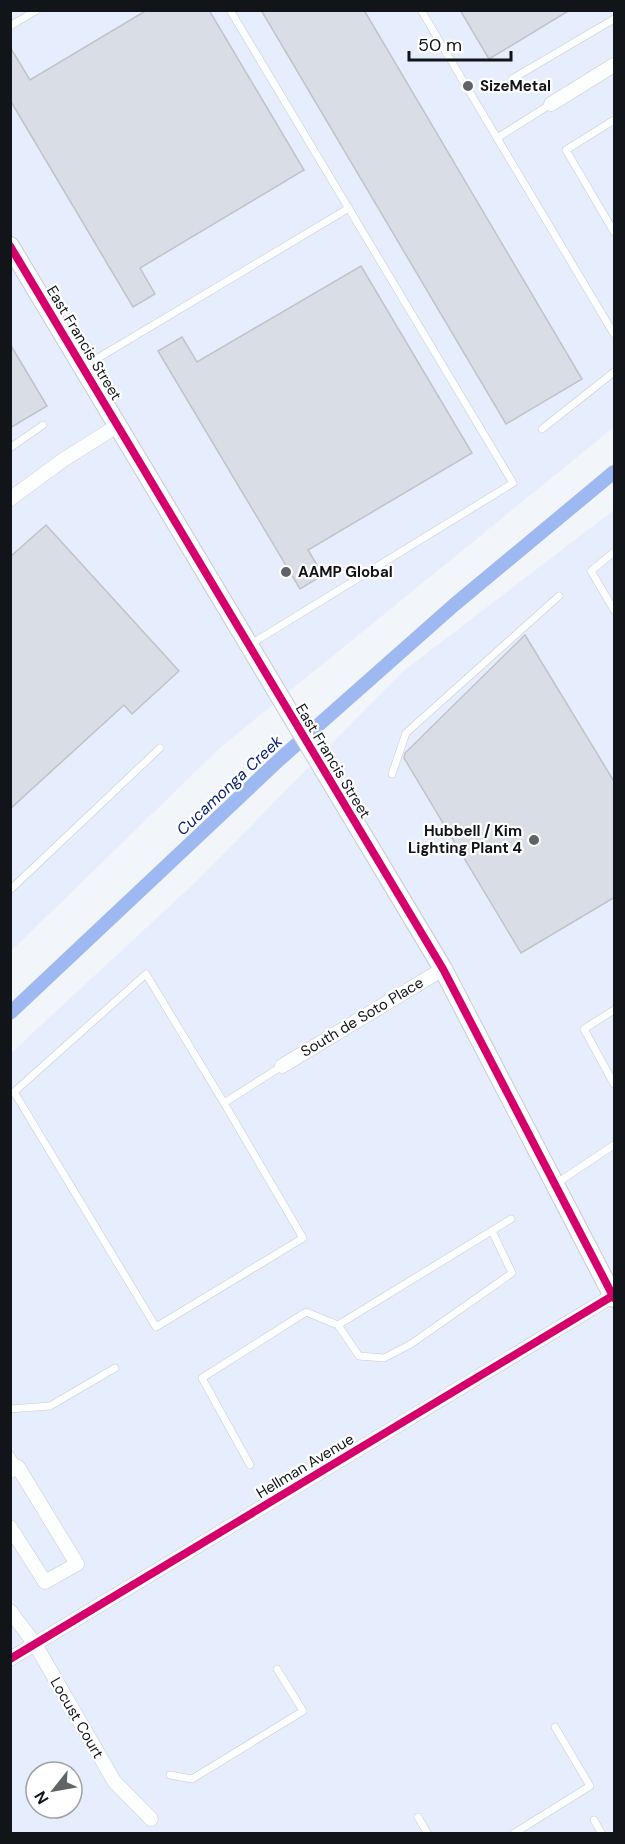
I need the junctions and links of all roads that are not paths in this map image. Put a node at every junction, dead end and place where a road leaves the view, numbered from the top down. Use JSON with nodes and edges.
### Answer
{"nodes":[{"id":1,"x":37,"y":10,"type":"edge"},
{"id":2,"x":230,"y":10,"type":"edge"},
{"id":3,"x":421,"y":10,"type":"edge"},
{"id":4,"x":615,"y":19,"type":"edge"},
{"id":5,"x":10,"y":26,"type":"edge"},
{"id":6,"x":615,"y":65,"type":"edge"},
{"id":7,"x":512,"y":79,"type":"dead end"},
{"id":8,"x":551,"y":104,"type":"joint"},
{"id":9,"x":615,"y":120,"type":"edge"},
{"id":10,"x":497,"y":138,"type":"junction"},
{"id":11,"x":349,"y":208,"type":"junction"},
{"id":12,"x":615,"y":232,"type":"edge"},
{"id":13,"x":10,"y":246,"type":"edge"},
{"id":14,"x":615,"y":334,"type":"edge"},
{"id":15,"x":82,"y":367,"type":"junction"},
{"id":16,"x":615,"y":372,"type":"edge"},
{"id":17,"x":43,"y":425,"type":"dead end"},
{"id":18,"x":117,"y":426,"type":"junction"},
{"id":19,"x":542,"y":429,"type":"dead end"},
{"id":20,"x":10,"y":448,"type":"edge"},
{"id":21,"x":10,"y":499,"type":"edge"},
{"id":22,"x":615,"y":552,"type":"edge"},
{"id":23,"x":559,"y":596,"type":"dead end"},
{"id":24,"x":615,"y":610,"type":"edge"},
{"id":25,"x":248,"y":646,"type":"junction"},
{"id":26,"x":160,"y":748,"type":"dead end"},
{"id":27,"x":392,"y":774,"type":"dead end"},
{"id":28,"x":10,"y":890,"type":"edge"},
{"id":29,"x":443,"y":969,"type":"junction"},
{"id":30,"x":615,"y":1010,"type":"edge"},
{"id":31,"x":282,"y":1066,"type":"joint"},
{"id":32,"x":615,"y":1084,"type":"edge"},
{"id":33,"x":224,"y":1103,"type":"junction"},
{"id":34,"x":615,"y":1145,"type":"edge"},
{"id":35,"x":555,"y":1185,"type":"junction"},
{"id":36,"x":511,"y":1219,"type":"dead end"},
{"id":37,"x":492,"y":1231,"type":"junction"},
{"id":38,"x":614,"y":1297,"type":"edge"},
{"id":39,"x":338,"y":1325,"type":"junction"},
{"id":40,"x":115,"y":1368,"type":"dead end"},
{"id":41,"x":10,"y":1409,"type":"edge"},
{"id":42,"x":10,"y":1454,"type":"edge"},
{"id":43,"x":250,"y":1465,"type":"dead end"},
{"id":44,"x":14,"y":1469,"type":"edge"},
{"id":45,"x":10,"y":1527,"type":"edge"},
{"id":46,"x":10,"y":1611,"type":"edge"},
{"id":47,"x":35,"y":1644,"type":"junction"},
{"id":48,"x":10,"y":1659,"type":"edge"},
{"id":49,"x":276,"y":1669,"type":"dead end"},
{"id":50,"x":555,"y":1727,"type":"dead end"},
{"id":51,"x":170,"y":1775,"type":"dead end"},
{"id":52,"x":418,"y":1817,"type":"dead end"},
{"id":53,"x":151,"y":1819,"type":"dead end"},
{"id":54,"x":594,"y":1820,"type":"dead end"},
{"id":55,"x":428,"y":1833,"type":"edge"},
{"id":56,"x":513,"y":1833,"type":"edge"},
{"id":57,"x":602,"y":1833,"type":"edge"}],
"edges":[{"from":1,"to":5,"type":"lane"},
{"from":2,"to":11,"type":"lane"},
{"from":3,"to":10,"type":"lane"},
{"from":4,"to":7,"type":"lane"},
{"from":6,"to":8,"type":"street"},
{"from":8,"to":10,"type":"lane"},
{"from":9,"to":12,"type":"lane"},
{"from":10,"to":14,"type":"lane"},
{"from":11,"to":15,"type":"lane"},
{"from":11,"to":25,"type":"lane"},
{"from":13,"to":15,"type":"street","name":"East Francis Street"},
{"from":15,"to":18,"type":"street","name":"East Francis Street"},
{"from":16,"to":19,"type":"lane"},
{"from":17,"to":20,"type":"lane"},
{"from":18,"to":21,"type":"street"},
{"from":18,"to":25,"type":"street","name":"East Francis Street"},
{"from":22,"to":24,"type":"lane"},
{"from":23,"to":27,"type":"lane"},
{"from":25,"to":29,"type":"street","name":"East Francis Street"},
{"from":26,"to":28,"type":"lane"},
{"from":29,"to":31,"type":"street","name":"South de Soto Place"},
{"from":29,"to":35,"type":"street","name":"East Francis Street"},
{"from":30,"to":32,"type":"lane"},
{"from":31,"to":33,"type":"lane"},
{"from":33,"to":33,"type":"lane"},
{"from":34,"to":35,"type":"lane"},
{"from":35,"to":38,"type":"street","name":"East Francis Street"},
{"from":36,"to":37,"type":"lane"},
{"from":37,"to":39,"type":"lane"},
{"from":37,"to":39,"type":"lane"},
{"from":38,"to":47,"type":"street","name":"Hellman Avenue"},
{"from":39,"to":43,"type":"lane"},
{"from":40,"to":41,"type":"lane"},
{"from":42,"to":44,"type":"lane"},
{"from":44,"to":45,"type":"street"},
{"from":46,"to":47,"type":"street","name":"Locust Court"},
{"from":47,"to":48,"type":"street","name":"Hellman Avenue"},
{"from":47,"to":53,"type":"street","name":"Locust Court"},
{"from":49,"to":51,"type":"lane"},
{"from":50,"to":56,"type":"lane"},
{"from":52,"to":55,"type":"lane"},
{"from":54,"to":57,"type":"lane"}]}
